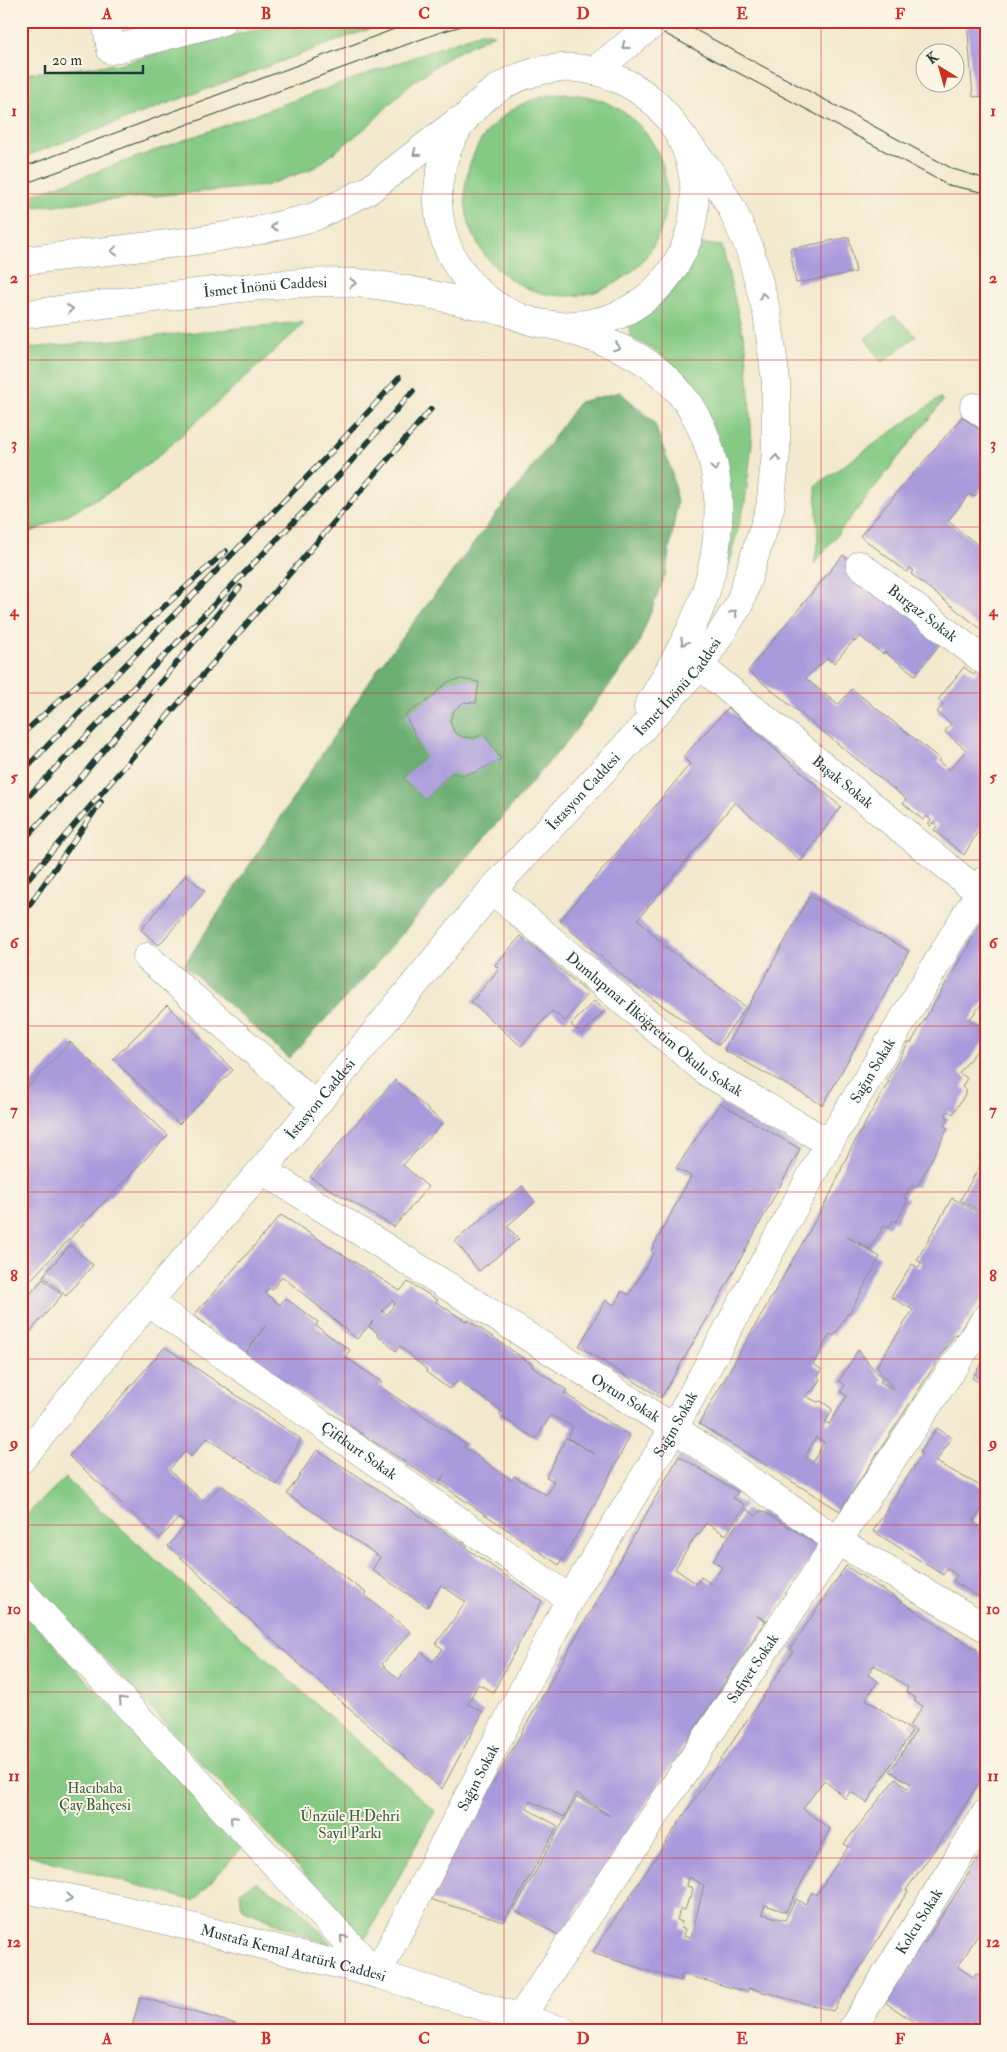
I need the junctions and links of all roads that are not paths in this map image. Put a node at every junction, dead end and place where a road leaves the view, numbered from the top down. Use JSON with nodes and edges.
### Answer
{"nodes":[{"id":1,"x":106,"y":21,"type":"edge"},
{"id":2,"x":223,"y":21,"type":"edge"},
{"id":3,"x":657,"y":21,"type":"edge"},
{"id":4,"x":594,"y":71,"type":"junction"},
{"id":5,"x":469,"y":113,"type":"junction"},
{"id":6,"x":678,"y":131,"type":"junction"},
{"id":7,"x":21,"y":261,"type":"edge"},
{"id":8,"x":508,"y":312,"type":"junction"},
{"id":9,"x":21,"y":315,"type":"edge"},
{"id":10,"x":555,"y":326,"type":"junction"},
{"id":11,"x":860,"y":565,"type":"dead end"},
{"id":12,"x":986,"y":662,"type":"edge"},
{"id":13,"x":700,"y":666,"type":"junction"},
{"id":14,"x":626,"y":745,"type":"junction"},
{"id":15,"x":492,"y":890,"type":"junction"},
{"id":16,"x":984,"y":890,"type":"edge"},
{"id":17,"x":147,"y":957,"type":"dead end"},
{"id":18,"x":315,"y":1105,"type":"junction"},
{"id":19,"x":828,"y":1143,"type":"junction"},
{"id":20,"x":262,"y":1170,"type":"junction"},
{"id":21,"x":148,"y":1302,"type":"junction"},
{"id":22,"x":986,"y":1318,"type":"edge"},
{"id":23,"x":674,"y":1428,"type":"junction"},
{"id":24,"x":21,"y":1460,"type":"edge"},
{"id":25,"x":836,"y":1540,"type":"junction"},
{"id":26,"x":21,"y":1591,"type":"edge"},
{"id":27,"x":570,"y":1599,"type":"junction"},
{"id":28,"x":986,"y":1628,"type":"edge"},
{"id":29,"x":986,"y":1813,"type":"edge"},
{"id":30,"x":21,"y":1888,"type":"edge"},
{"id":31,"x":377,"y":1974,"type":"junction"},
{"id":32,"x":520,"y":2018,"type":"junction"},
{"id":33,"x":563,"y":2031,"type":"edge"},
{"id":34,"x":851,"y":2031,"type":"edge"}],
"edges":[{"from":1,"to":2,"type":"main road"},
{"from":3,"to":4,"type":"main road","one_way":true},
{"from":4,"to":5,"type":"main road","name":"İsmet İnönü Caddesi"},
{"from":4,"to":6,"type":"main road","name":"İsmet İnönü Caddesi"},
{"from":5,"to":7,"type":"main road","one_way":true},
{"from":5,"to":8,"type":"main road"},
{"from":6,"to":10,"type":"main road"},
{"from":13,"to":6,"type":"main road","name":"İsmet İnönü Caddesi","one_way":true},
{"from":9,"to":8,"type":"main road","name":"İsmet İnönü Caddesi","one_way":true},
{"from":8,"to":10,"type":"main road"},
{"from":10,"to":14,"type":"main road","name":"İsmet İnönü Caddesi","one_way":true},
{"from":11,"to":12,"type":"main road","name":"Burgaz Sokak"},
{"from":13,"to":14,"type":"main road","name":"İsmet İnönü Caddesi"},
{"from":13,"to":16,"type":"main road","name":"Başak Sokak"},
{"from":14,"to":15,"type":"main road","name":"İstasyon Caddesi"},
{"from":15,"to":18,"type":"main road","name":"İstasyon Caddesi"},
{"from":15,"to":19,"type":"main road","name":"Dumlupınar İlköğretim Okulu Sokak"},
{"from":16,"to":19,"type":"main road","name":"Sağın Sokak"},
{"from":17,"to":18,"type":"main road"},
{"from":18,"to":20,"type":"main road","name":"İstasyon Caddesi"},
{"from":19,"to":23,"type":"main road","name":"Sağın Sokak"},
{"from":20,"to":21,"type":"main road","name":"İstasyon Caddesi"},
{"from":20,"to":23,"type":"main road","name":"Oytun Sokak"},
{"from":21,"to":24,"type":"main road","name":"İstasyon Caddesi"},
{"from":21,"to":27,"type":"main road","name":"Çiftkurt Sokak"},
{"from":22,"to":25,"type":"main road","name":"Safiyet Sokak"},
{"from":23,"to":25,"type":"main road","name":"Oytun Sokak"},
{"from":23,"to":27,"type":"main road","name":"Sağın Sokak"},
{"from":25,"to":28,"type":"main road","name":"Oytun Sokak"},
{"from":25,"to":32,"type":"main road","name":"Safiyet Sokak"},
{"from":31,"to":26,"type":"main road","one_way":true},
{"from":27,"to":31,"type":"main road","name":"Sağın Sokak"},
{"from":29,"to":34,"type":"main road","name":"Kolcu Sokak"},
{"from":30,"to":31,"type":"main road","name":"Mustafa Kemal Atatürk Caddesi","one_way":true},
{"from":31,"to":32,"type":"main road","name":"Mustafa Kemal Atatürk Caddesi"},
{"from":32,"to":33,"type":"main road","name":"Mustafa Kemal Atatürk Caddesi"}]}
